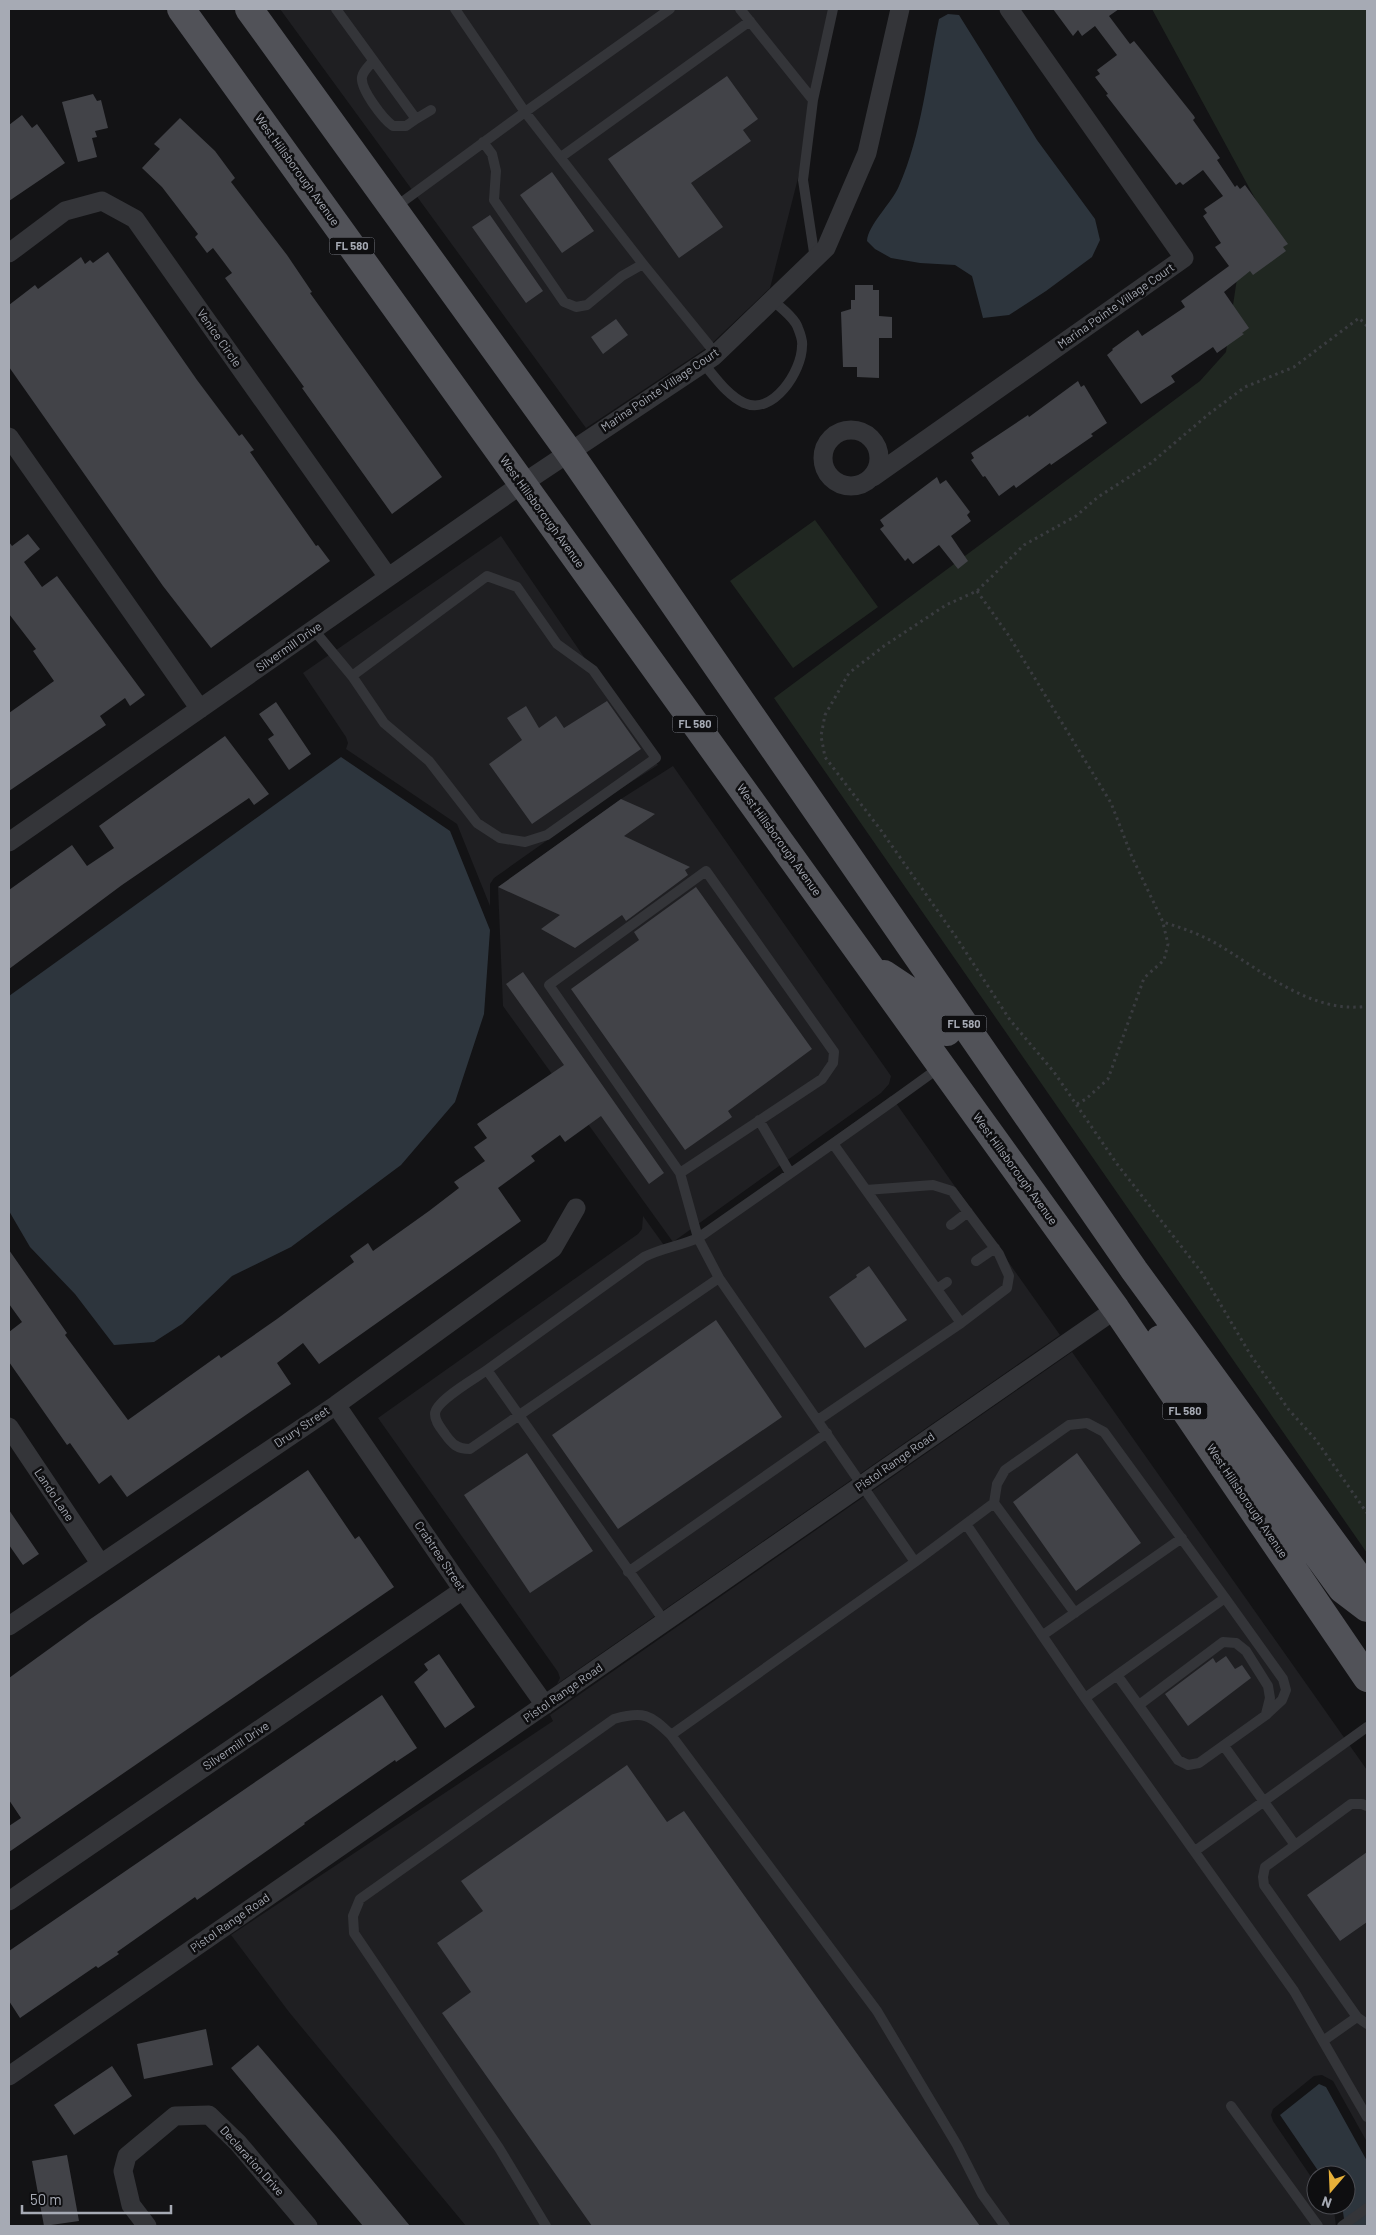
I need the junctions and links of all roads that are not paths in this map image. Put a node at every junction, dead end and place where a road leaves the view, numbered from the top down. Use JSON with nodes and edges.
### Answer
{"nodes":[{"id":1,"x":182,"y":9,"type":"edge"},
{"id":2,"x":249,"y":9,"type":"edge"},
{"id":3,"x":336,"y":9,"type":"edge"},
{"id":4,"x":455,"y":9,"type":"edge"},
{"id":5,"x":670,"y":9,"type":"edge"},
{"id":6,"x":740,"y":9,"type":"edge"},
{"id":7,"x":834,"y":9,"type":"edge"},
{"id":8,"x":900,"y":9,"type":"edge"},
{"id":9,"x":1009,"y":9,"type":"edge"},
{"id":10,"x":750,"y":20,"type":"junction"},
{"id":11,"x":373,"y":61,"type":"junction"},
{"id":12,"x":814,"y":100,"type":"junction"},
{"id":13,"x":431,"y":110,"type":"dead end"},
{"id":14,"x":525,"y":112,"type":"junction"},
{"id":15,"x":416,"y":120,"type":"junction"},
{"id":16,"x":483,"y":142,"type":"junction"},
{"id":17,"x":560,"y":157,"type":"junction"},
{"id":18,"x":393,"y":209,"type":"junction"},
{"id":19,"x":9,"y":253,"type":"edge"},
{"id":20,"x":815,"y":259,"type":"junction"},
{"id":21,"x":643,"y":264,"type":"junction"},
{"id":22,"x":772,"y":300,"type":"junction"},
{"id":23,"x":710,"y":358,"type":"junction"},
{"id":24,"x":9,"y":437,"type":"edge"},
{"id":25,"x":569,"y":452,"type":"junction"},
{"id":26,"x":873,"y":477,"type":"dead end"},
{"id":27,"x":522,"y":484,"type":"junction"},
{"id":28,"x":388,"y":577,"type":"junction"},
{"id":29,"x":313,"y":629,"type":"junction"},
{"id":30,"x":352,"y":676,"type":"junction"},
{"id":31,"x":200,"y":709,"type":"junction"},
{"id":32,"x":9,"y":842,"type":"edge"},
{"id":33,"x":868,"y":963,"type":"junction"},
{"id":34,"x":942,"y":1066,"type":"junction"},
{"id":35,"x":759,"y":1120,"type":"junction"},
{"id":36,"x":834,"y":1145,"type":"junction"},
{"id":37,"x":680,"y":1173,"type":"junction"},
{"id":38,"x":790,"y":1173,"type":"junction"},
{"id":39,"x":866,"y":1190,"type":"junction"},
{"id":40,"x":576,"y":1208,"type":"dead end"},
{"id":41,"x":968,"y":1212,"type":"junction"},
{"id":42,"x":951,"y":1225,"type":"dead end"},
{"id":43,"x":698,"y":1238,"type":"junction"},
{"id":44,"x":921,"y":1247,"type":"dead end"},
{"id":45,"x":995,"y":1248,"type":"junction"},
{"id":46,"x":912,"y":1254,"type":"junction"},
{"id":47,"x":976,"y":1261,"type":"dead end"},
{"id":48,"x":1134,"y":1270,"type":"junction"},
{"id":49,"x":718,"y":1278,"type":"junction"},
{"id":50,"x":947,"y":1282,"type":"dead end"},
{"id":51,"x":937,"y":1289,"type":"junction"},
{"id":52,"x":1116,"y":1309,"type":"junction"},
{"id":53,"x":961,"y":1323,"type":"junction"},
{"id":54,"x":487,"y":1370,"type":"junction"},
{"id":55,"x":336,"y":1404,"type":"junction"},
{"id":56,"x":519,"y":1416,"type":"junction"},
{"id":57,"x":818,"y":1420,"type":"junction"},
{"id":58,"x":9,"y":1427,"type":"edge"},
{"id":59,"x":827,"y":1433,"type":"junction"},
{"id":60,"x":862,"y":1485,"type":"junction"},
{"id":61,"x":994,"y":1503,"type":"junction"},
{"id":62,"x":966,"y":1524,"type":"junction"},
{"id":63,"x":1182,"y":1538,"type":"junction"},
{"id":64,"x":914,"y":1562,"type":"junction"},
{"id":65,"x":100,"y":1563,"type":"junction"},
{"id":66,"x":628,"y":1572,"type":"junction"},
{"id":67,"x":1367,"y":1589,"type":"edge"},
{"id":68,"x":463,"y":1590,"type":"junction"},
{"id":69,"x":1225,"y":1598,"type":"junction"},
{"id":70,"x":1367,"y":1608,"type":"edge"},
{"id":71,"x":1075,"y":1613,"type":"junction"},
{"id":72,"x":666,"y":1622,"type":"junction"},
{"id":73,"x":9,"y":1626,"type":"edge"},
{"id":74,"x":1043,"y":1635,"type":"junction"},
{"id":75,"x":1117,"y":1675,"type":"junction"},
{"id":76,"x":1367,"y":1678,"type":"edge"},
{"id":77,"x":1085,"y":1698,"type":"junction"},
{"id":78,"x":545,"y":1705,"type":"junction"},
{"id":79,"x":1138,"y":1705,"type":"junction"},
{"id":80,"x":1266,"y":1715,"type":"junction"},
{"id":81,"x":1367,"y":1727,"type":"edge"},
{"id":82,"x":671,"y":1735,"type":"junction"},
{"id":83,"x":1224,"y":1746,"type":"junction"},
{"id":84,"x":1264,"y":1802,"type":"junction"},
{"id":85,"x":1367,"y":1806,"type":"edge"},
{"id":86,"x":1295,"y":1845,"type":"junction"},
{"id":87,"x":1195,"y":1852,"type":"junction"},
{"id":88,"x":9,"y":1901,"type":"edge"},
{"id":89,"x":1357,"y":2017,"type":"junction"},
{"id":90,"x":1367,"y":2024,"type":"edge"},
{"id":91,"x":1323,"y":2041,"type":"junction"},
{"id":92,"x":9,"y":2076,"type":"edge"},
{"id":93,"x":1231,"y":2106,"type":"dead end"},
{"id":94,"x":1367,"y":2117,"type":"edge"},
{"id":95,"x":1367,"y":2208,"type":"edge"},
{"id":96,"x":147,"y":2226,"type":"edge"},
{"id":97,"x":308,"y":2226,"type":"edge"},
{"id":98,"x":546,"y":2226,"type":"edge"},
{"id":99,"x":1005,"y":2226,"type":"edge"},
{"id":100,"x":1318,"y":2226,"type":"edge"},
{"id":101,"x":1342,"y":2226,"type":"edge"}],
"edges":[{"from":1,"to":27,"type":"main road","name":"West Hillsborough Avenue","number":"FL 580"},
{"from":2,"to":18,"type":"main road","number":"FL 580"},
{"from":3,"to":11,"type":"lane"},
{"from":4,"to":14,"type":"lane"},
{"from":5,"to":14,"type":"lane"},
{"from":6,"to":10,"type":"lane"},
{"from":7,"to":12,"type":"lane"},
{"from":8,"to":20,"type":"street","name":"Marina Pointe Village Court"},
{"from":9,"to":26,"type":"street","name":"Marina Pointe Village Court"},
{"from":10,"to":12,"type":"lane"},
{"from":10,"to":17,"type":"lane"},
{"from":11,"to":15,"type":"lane"},
{"from":11,"to":15,"type":"lane"},
{"from":12,"to":20,"type":"lane"},
{"from":13,"to":15,"type":"lane"},
{"from":14,"to":16,"type":"lane"},
{"from":14,"to":17,"type":"lane"},
{"from":16,"to":18,"type":"lane"},
{"from":16,"to":21,"type":"lane"},
{"from":17,"to":21,"type":"lane"},
{"from":18,"to":25,"type":"main road","number":"FL 580"},
{"from":19,"to":28,"type":"street","name":"Venice Circle"},
{"from":20,"to":22,"type":"street","name":"Marina Pointe Village Court"},
{"from":21,"to":23,"type":"lane"},
{"from":22,"to":23,"type":"street","name":"Marina Pointe Village Court"},
{"from":22,"to":23,"type":"lane"},
{"from":23,"to":25,"type":"street","name":"Marina Pointe Village Court"},
{"from":24,"to":31,"type":"street"},
{"from":25,"to":27,"type":"street","name":"Silvermill Drive"},
{"from":25,"to":48,"type":"main road","number":"FL 580"},
{"from":27,"to":28,"type":"street","name":"Silvermill Drive"},
{"from":27,"to":33,"type":"main road","name":"West Hillsborough Avenue","number":"FL 580"},
{"from":28,"to":29,"type":"street","name":"Silvermill Drive"},
{"from":29,"to":30,"type":"lane"},
{"from":29,"to":31,"type":"street","name":"Silvermill Drive"},
{"from":30,"to":30,"type":"lane"},
{"from":31,"to":32,"type":"street","name":"Silvermill Drive"},
{"from":33,"to":34,"type":"main road","name":"West Hillsborough Avenue","number":"FL 580"},
{"from":33,"to":48,"type":"main road"},
{"from":34,"to":36,"type":"lane"},
{"from":34,"to":52,"type":"main road","name":"West Hillsborough Avenue","number":"FL 580"},
{"from":35,"to":37,"type":"lane"},
{"from":35,"to":37,"type":"lane"},
{"from":35,"to":38,"type":"lane"},
{"from":36,"to":38,"type":"lane"},
{"from":36,"to":39,"type":"lane"},
{"from":37,"to":43,"type":"lane"},
{"from":38,"to":43,"type":"lane"},
{"from":39,"to":41,"type":"lane"},
{"from":39,"to":46,"type":"lane"},
{"from":40,"to":55,"type":"street","name":"Drury Street"},
{"from":41,"to":42,"type":"lane"},
{"from":41,"to":45,"type":"lane"},
{"from":43,"to":49,"type":"lane"},
{"from":43,"to":54,"type":"lane"},
{"from":44,"to":46,"type":"lane"},
{"from":45,"to":47,"type":"lane"},
{"from":45,"to":53,"type":"lane"},
{"from":46,"to":51,"type":"lane"},
{"from":48,"to":67,"type":"main road","number":"FL 580"},
{"from":49,"to":56,"type":"lane"},
{"from":49,"to":57,"type":"lane"},
{"from":50,"to":51,"type":"lane"},
{"from":51,"to":53,"type":"lane"},
{"from":52,"to":60,"type":"street","name":"Pistol Range Road"},
{"from":52,"to":70,"type":"main road"},
{"from":52,"to":76,"type":"main road","name":"West Hillsborough Avenue","number":"FL 580"},
{"from":53,"to":57,"type":"lane"},
{"from":54,"to":56,"type":"lane"},
{"from":54,"to":56,"type":"lane"},
{"from":55,"to":65,"type":"street","name":"Drury Street"},
{"from":55,"to":68,"type":"street","name":"Crabtree Street"},
{"from":56,"to":66,"type":"lane"},
{"from":57,"to":59,"type":"lane"},
{"from":58,"to":65,"type":"street","name":"Lando Lane"},
{"from":59,"to":60,"type":"lane"},
{"from":59,"to":66,"type":"lane"},
{"from":60,"to":64,"type":"lane"},
{"from":60,"to":72,"type":"street","name":"Pistol Range Road"},
{"from":61,"to":62,"type":"lane"},
{"from":61,"to":63,"type":"lane"},
{"from":61,"to":71,"type":"lane"},
{"from":62,"to":64,"type":"lane"},
{"from":62,"to":74,"type":"lane"},
{"from":63,"to":69,"type":"lane"},
{"from":63,"to":71,"type":"lane"},
{"from":64,"to":82,"type":"lane"},
{"from":65,"to":73,"type":"street","name":"Drury Street"},
{"from":66,"to":72,"type":"lane"},
{"from":68,"to":78,"type":"street","name":"Crabtree Street"},
{"from":68,"to":88,"type":"street","name":"Silvermill Drive"},
{"from":69,"to":75,"type":"lane"},
{"from":69,"to":80,"type":"lane"},
{"from":71,"to":74,"type":"lane"},
{"from":72,"to":78,"type":"street","name":"Pistol Range Road"},
{"from":74,"to":77,"type":"lane"},
{"from":75,"to":77,"type":"lane"},
{"from":75,"to":79,"type":"lane"},
{"from":77,"to":87,"type":"lane"},
{"from":78,"to":92,"type":"street","name":"Pistol Range Road"},
{"from":79,"to":80,"type":"lane"},
{"from":79,"to":83,"type":"lane"},
{"from":80,"to":83,"type":"lane"},
{"from":81,"to":84,"type":"lane"},
{"from":82,"to":98,"type":"lane"},
{"from":82,"to":99,"type":"lane"},
{"from":83,"to":84,"type":"lane"},
{"from":84,"to":86,"type":"lane"},
{"from":84,"to":87,"type":"lane"},
{"from":85,"to":86,"type":"lane"},
{"from":86,"to":89,"type":"lane"},
{"from":87,"to":91,"type":"lane"},
{"from":89,"to":90,"type":"lane"},
{"from":89,"to":91,"type":"lane"},
{"from":91,"to":94,"type":"lane"},
{"from":93,"to":100,"type":"lane"},
{"from":95,"to":101,"type":"lane"},
{"from":96,"to":97,"type":"street","name":"Declaration Drive"}]}
